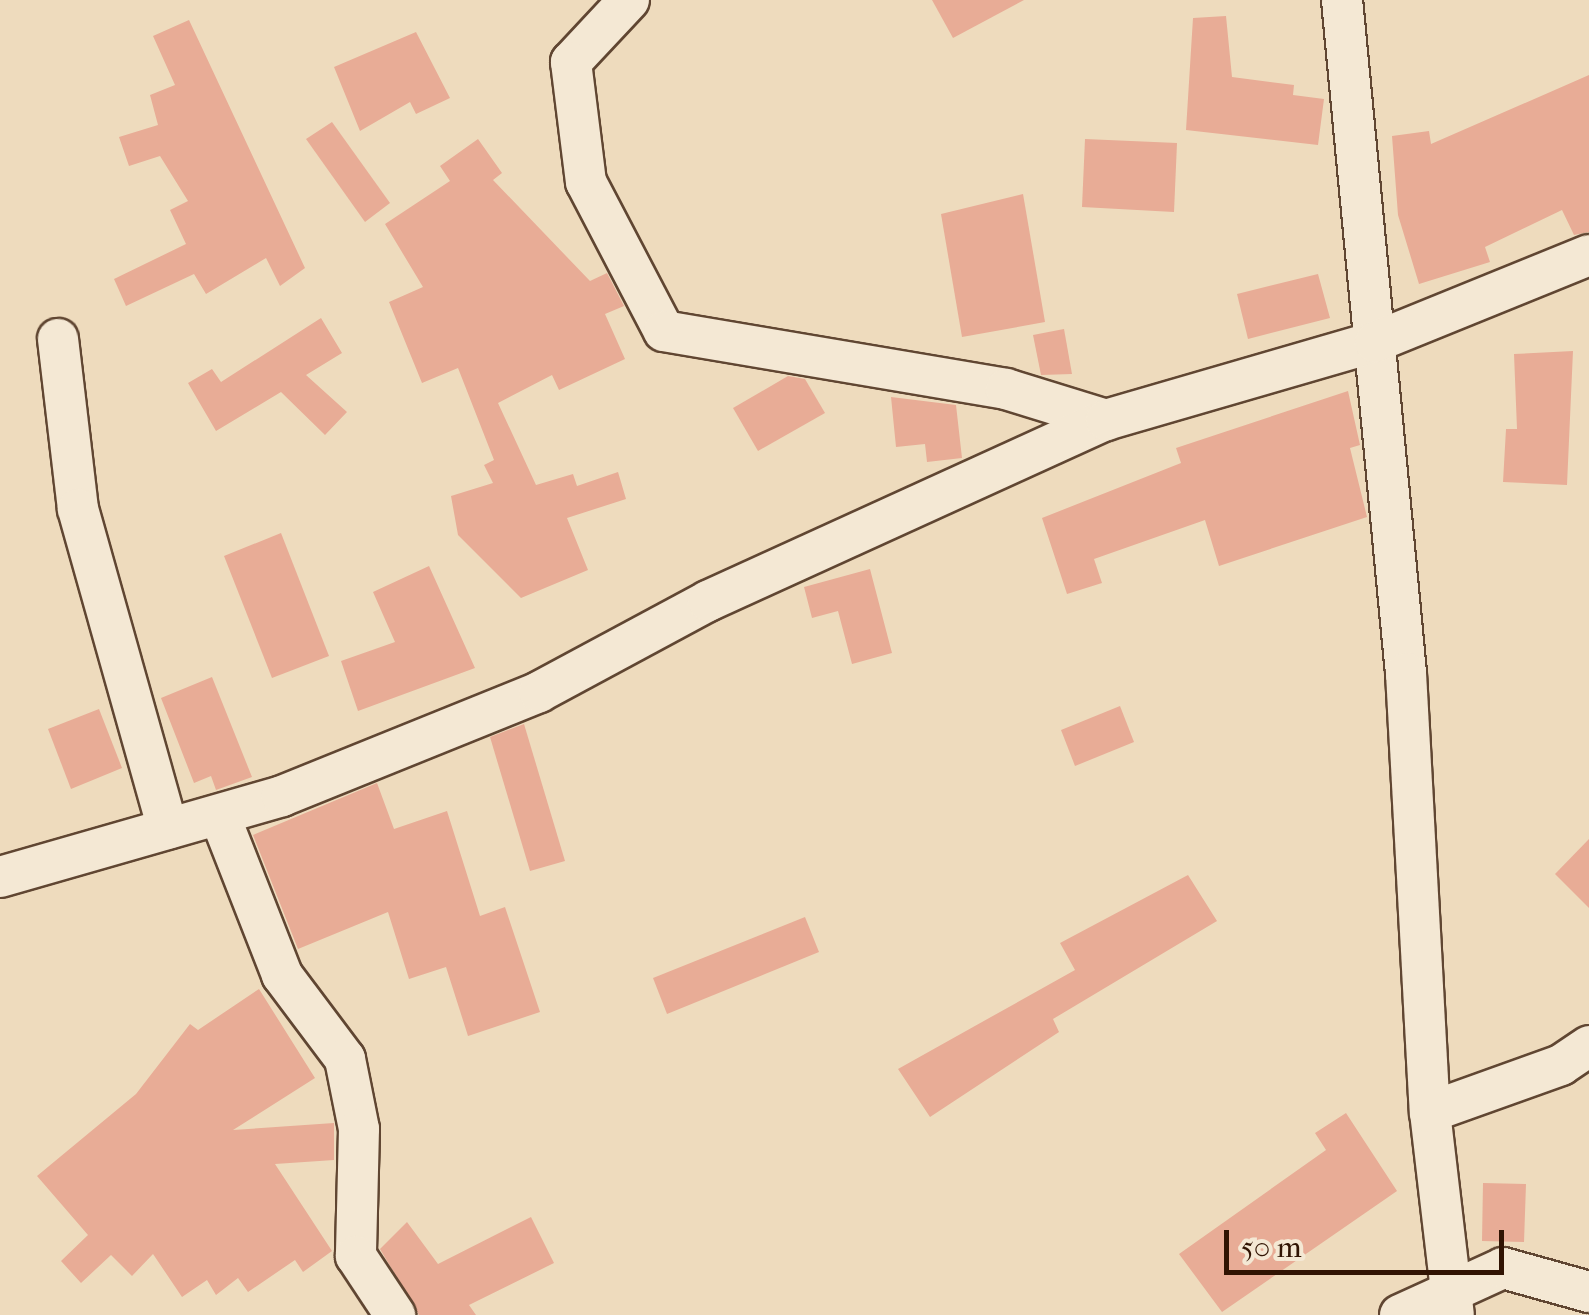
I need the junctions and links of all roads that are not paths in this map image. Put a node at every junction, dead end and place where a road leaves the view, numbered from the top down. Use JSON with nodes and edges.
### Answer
{"nodes":[{"id":1,"x":629,"y":0,"type":"edge"},
{"id":2,"x":1342,"y":0,"type":"edge"},
{"id":3,"x":1589,"y":256,"type":"edge"},
{"id":4,"x":58,"y":339,"type":"dead end"},
{"id":5,"x":1375,"y":342,"type":"junction"},
{"id":6,"x":1106,"y":420,"type":"junction"},
{"id":7,"x":220,"y":819,"type":"junction"},
{"id":8,"x":168,"y":829,"type":"junction"},
{"id":9,"x":0,"y":877,"type":"edge"},
{"id":10,"x":1589,"y":1046,"type":"edge"},
{"id":11,"x":1430,"y":1112,"type":"junction"},
{"id":12,"x":1589,"y":1292,"type":"edge"},
{"id":13,"x":1455,"y":1302,"type":"edge"},
{"id":14,"x":395,"y":1315,"type":"edge"},
{"id":15,"x":1400,"y":1315,"type":"edge"}],
"edges":[{"from":1,"to":6,"type":"street"},
{"from":2,"to":5,"type":"street"},
{"from":3,"to":5,"type":"street"},
{"from":4,"to":8,"type":"street"},
{"from":5,"to":6,"type":"street"},
{"from":5,"to":11,"type":"street"},
{"from":6,"to":7,"type":"street"},
{"from":7,"to":8,"type":"street"},
{"from":7,"to":14,"type":"street"},
{"from":8,"to":9,"type":"street"},
{"from":10,"to":11,"type":"street"},
{"from":11,"to":13,"type":"street"},
{"from":12,"to":13,"type":"street"},
{"from":13,"to":15,"type":"street"}]}
